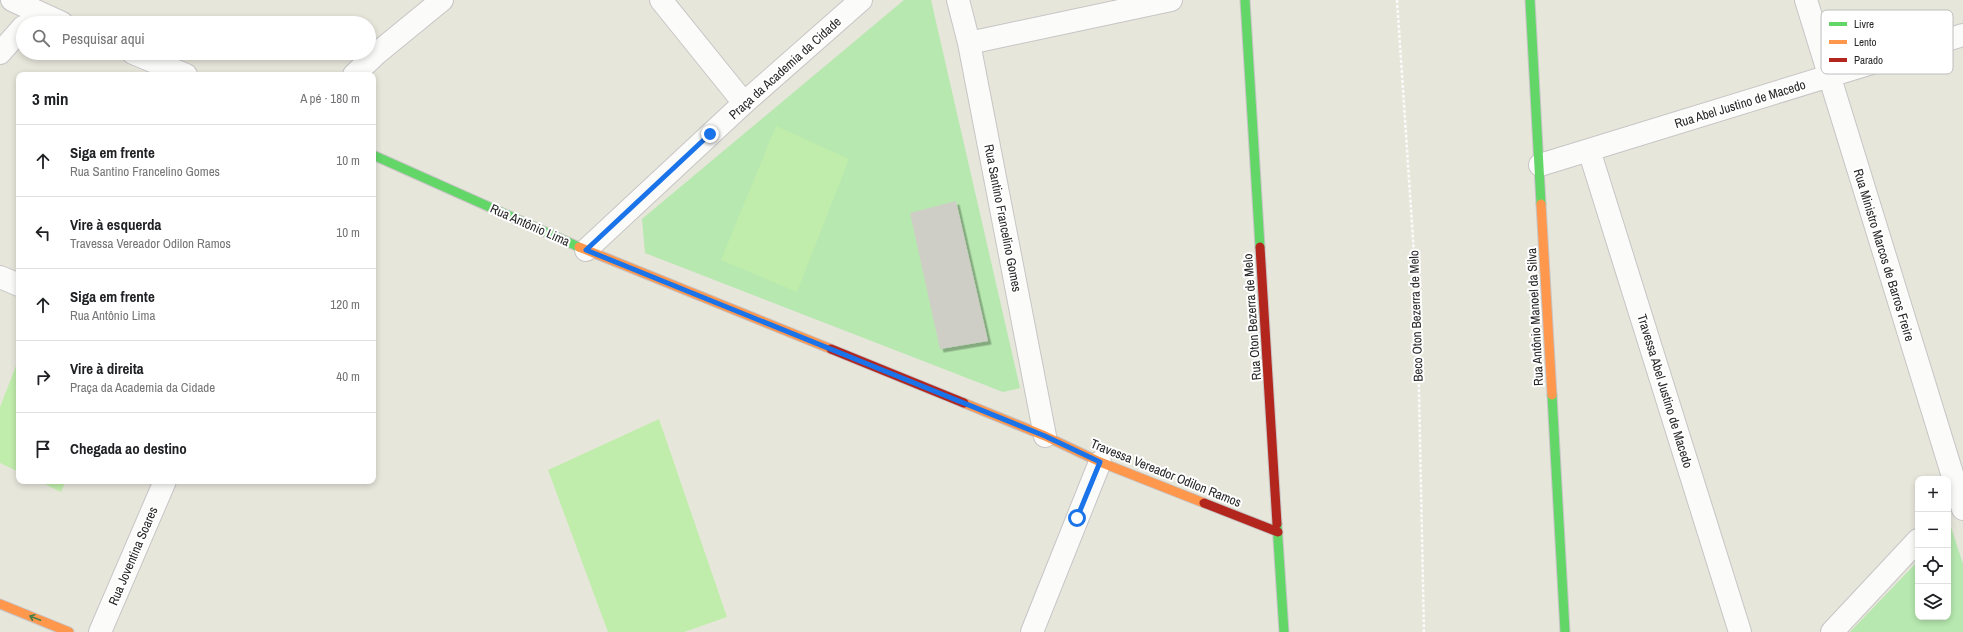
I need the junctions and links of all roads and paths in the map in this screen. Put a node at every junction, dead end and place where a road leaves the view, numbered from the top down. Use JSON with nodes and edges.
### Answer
{"nodes":[{"id":1,"x":12,"y":0,"type":"edge"},
{"id":2,"x":442,"y":0,"type":"edge"},
{"id":3,"x":661,"y":0,"type":"edge"},
{"id":4,"x":861,"y":0,"type":"edge"},
{"id":5,"x":958,"y":0,"type":"edge"},
{"id":6,"x":1171,"y":0,"type":"edge"},
{"id":7,"x":1245,"y":0,"type":"edge"},
{"id":8,"x":1397,"y":0,"type":"edge"},
{"id":9,"x":1530,"y":0,"type":"edge"},
{"id":10,"x":1806,"y":0,"type":"edge"},
{"id":11,"x":34,"y":16,"type":"edge"},
{"id":12,"x":16,"y":35,"type":"edge"},
{"id":13,"x":1963,"y":35,"type":"edge"},
{"id":14,"x":1953,"y":38,"type":"edge"},
{"id":15,"x":969,"y":43,"type":"junction"},
{"id":16,"x":1821,"y":50,"type":"edge"},
{"id":17,"x":0,"y":52,"type":"edge"},
{"id":18,"x":376,"y":56,"type":"edge"},
{"id":19,"x":150,"y":60,"type":"edge"},
{"id":20,"x":372,"y":60,"type":"edge"},
{"id":21,"x":179,"y":72,"type":"edge"},
{"id":22,"x":358,"y":72,"type":"edge"},
{"id":23,"x":1828,"y":74,"type":"edge"},
{"id":24,"x":1839,"y":74,"type":"edge"},
{"id":25,"x":1829,"y":77,"type":"junction"},
{"id":26,"x":744,"y":103,"type":"junction"},
{"id":27,"x":1589,"y":150,"type":"junction"},
{"id":28,"x":376,"y":156,"type":"edge"},
{"id":29,"x":1540,"y":165,"type":"junction"},
{"id":30,"x":586,"y":250,"type":"junction"},
{"id":31,"x":0,"y":277,"type":"edge"},
{"id":32,"x":16,"y":284,"type":"edge"},
{"id":33,"x":1045,"y":436,"type":"junction"},
{"id":34,"x":1100,"y":462,"type":"junction"},
{"id":35,"x":164,"y":484,"type":"edge"},
{"id":36,"x":1957,"y":505,"type":"edge"},
{"id":37,"x":1278,"y":532,"type":"junction"},
{"id":38,"x":1915,"y":543,"type":"edge"},
{"id":39,"x":0,"y":604,"type":"edge"},
{"id":40,"x":69,"y":632,"type":"edge"},
{"id":41,"x":100,"y":632,"type":"edge"},
{"id":42,"x":1032,"y":632,"type":"edge"},
{"id":43,"x":1284,"y":632,"type":"edge"},
{"id":44,"x":1424,"y":632,"type":"edge"},
{"id":45,"x":1565,"y":632,"type":"edge"},
{"id":46,"x":1740,"y":632,"type":"edge"},
{"id":47,"x":1832,"y":632,"type":"edge"}],
"edges":[{"from":1,"to":11,"type":"street"},
{"from":2,"to":18,"type":"street"},
{"from":3,"to":26,"type":"street"},
{"from":4,"to":26,"type":"street","name":"Praça da Academia da Cidade"},
{"from":5,"to":15,"type":"street","name":"Rua Santino Francelino Gomes"},
{"from":6,"to":15,"type":"street"},
{"from":7,"to":37,"type":"street","name":"Rua Oton Bezerra de Melo"},
{"from":8,"to":44,"type":"path","name":"Beco Oton Bezerra de Melo"},
{"from":9,"to":29,"type":"street","name":"Rua Antônio Manoel da Silva"},
{"from":10,"to":16,"type":"street","name":"Rua Ministro Marcos de Barros Freire"},
{"from":12,"to":17,"type":"street"},
{"from":13,"to":14,"type":"street","name":"Rua Abel Justino de Macedo"},
{"from":15,"to":33,"type":"street","name":"Rua Santino Francelino Gomes"},
{"from":19,"to":21,"type":"street"},
{"from":20,"to":22,"type":"street"},
{"from":23,"to":25,"type":"street","name":"Rua Ministro Marcos de Barros Freire"},
{"from":24,"to":25,"type":"street","name":"Rua Abel Justino de Macedo"},
{"from":25,"to":27,"type":"street","name":"Rua Abel Justino de Macedo"},
{"from":25,"to":36,"type":"street","name":"Rua Ministro Marcos de Barros Freire"},
{"from":26,"to":30,"type":"street","name":"Praça da Academia da Cidade"},
{"from":27,"to":29,"type":"street","name":"Rua Abel Justino de Macedo"},
{"from":27,"to":46,"type":"street","name":"Travessa Abel Justino de Macedo"},
{"from":28,"to":30,"type":"street","name":"Rua Antônio Lima"},
{"from":29,"to":45,"type":"street","name":"Rua Antônio Manoel da Silva"},
{"from":30,"to":33,"type":"street","name":"Rua Antônio Lima"},
{"from":31,"to":32,"type":"street"},
{"from":33,"to":34,"type":"street","name":"Travessa Vereador Odilon Ramos"},
{"from":34,"to":37,"type":"street","name":"Travessa Vereador Odilon Ramos"},
{"from":34,"to":42,"type":"street"},
{"from":35,"to":41,"type":"street","name":"Rua Joventina Soares"},
{"from":37,"to":43,"type":"street","name":"Rua Oton Bezerra de Melo"},
{"from":38,"to":47,"type":"street"},
{"from":40,"to":39,"type":"street","one_way":true}]}
